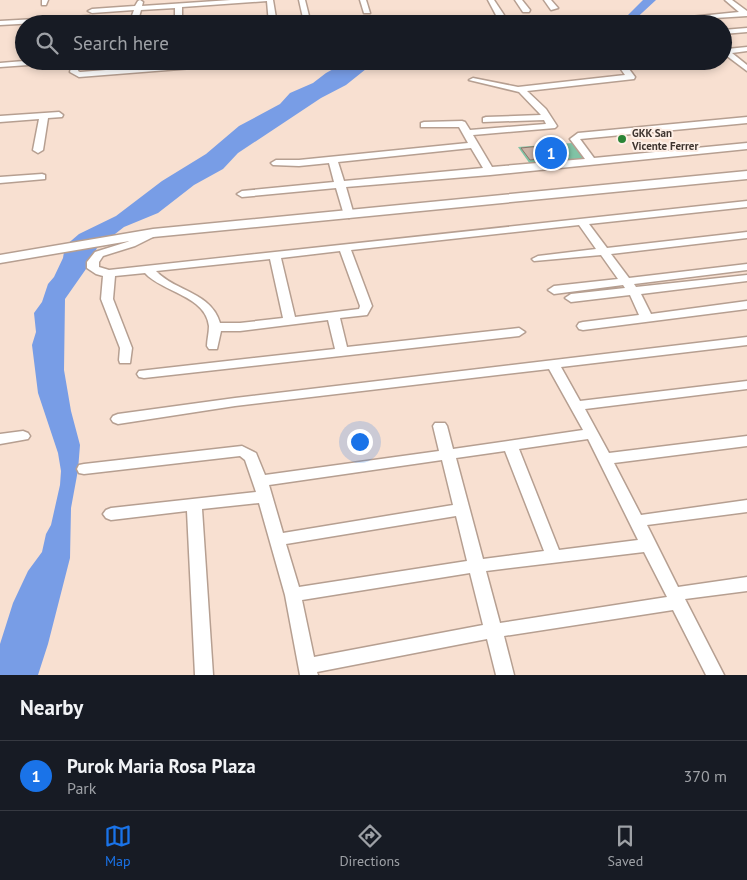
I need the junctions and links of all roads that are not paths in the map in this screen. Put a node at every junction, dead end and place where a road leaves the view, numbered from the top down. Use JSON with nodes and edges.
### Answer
{"nodes":[{"id":1,"x":96,"y":0,"type":"edge"},
{"id":2,"x":264,"y":0,"type":"edge"},
{"id":3,"x":270,"y":0,"type":"edge"},
{"id":4,"x":302,"y":0,"type":"edge"},
{"id":5,"x":363,"y":0,"type":"edge"},
{"id":6,"x":491,"y":0,"type":"edge"},
{"id":7,"x":518,"y":0,"type":"edge"},
{"id":8,"x":547,"y":0,"type":"edge"},
{"id":9,"x":728,"y":0,"type":"edge"},
{"id":10,"x":214,"y":3,"type":"junction"},
{"id":11,"x":140,"y":4,"type":"edge"},
{"id":12,"x":179,"y":5,"type":"junction"},
{"id":13,"x":554,"y":8,"type":"dead end"},
{"id":14,"x":526,"y":10,"type":"dead end"},
{"id":15,"x":367,"y":11,"type":"dead end"},
{"id":16,"x":747,"y":14,"type":"edge"},
{"id":17,"x":92,"y":15,"type":"edge"},
{"id":18,"x":102,"y":15,"type":"edge"},
{"id":19,"x":178,"y":15,"type":"edge"},
{"id":20,"x":216,"y":15,"type":"edge"},
{"id":21,"x":272,"y":15,"type":"edge"},
{"id":22,"x":305,"y":15,"type":"edge"},
{"id":23,"x":500,"y":15,"type":"dead end"},
{"id":24,"x":731,"y":15,"type":"edge"},
{"id":25,"x":0,"y":23,"type":"edge"},
{"id":26,"x":15,"y":23,"type":"edge"},
{"id":27,"x":747,"y":30,"type":"edge"},
{"id":28,"x":732,"y":31,"type":"edge"},
{"id":29,"x":747,"y":49,"type":"edge"},
{"id":30,"x":732,"y":50,"type":"edge"},
{"id":31,"x":732,"y":56,"type":"edge"},
{"id":32,"x":15,"y":64,"type":"edge"},
{"id":33,"x":0,"y":65,"type":"edge"},
{"id":34,"x":747,"y":68,"type":"edge"},
{"id":35,"x":28,"y":70,"type":"edge"},
{"id":36,"x":75,"y":70,"type":"edge"},
{"id":37,"x":138,"y":70,"type":"edge"},
{"id":38,"x":626,"y":70,"type":"edge"},
{"id":39,"x":129,"y":71,"type":"joint"},
{"id":40,"x":25,"y":73,"type":"dead end"},
{"id":41,"x":473,"y":80,"type":"dead end"},
{"id":42,"x":519,"y":89,"type":"junction"},
{"id":43,"x":0,"y":115,"type":"edge"},
{"id":44,"x":59,"y":115,"type":"dead end"},
{"id":45,"x":44,"y":116,"type":"junction"},
{"id":46,"x":547,"y":117,"type":"junction"},
{"id":47,"x":0,"y":119,"type":"edge"},
{"id":48,"x":486,"y":120,"type":"dead end"},
{"id":49,"x":747,"y":120,"type":"edge"},
{"id":50,"x":424,"y":125,"type":"dead end"},
{"id":51,"x":468,"y":133,"type":"junction"},
{"id":52,"x":475,"y":145,"type":"junction"},
{"id":53,"x":747,"y":146,"type":"edge"},
{"id":54,"x":38,"y":150,"type":"dead end"},
{"id":55,"x":333,"y":160,"type":"junction"},
{"id":56,"x":592,"y":161,"type":"junction"},
{"id":57,"x":276,"y":163,"type":"dead end"},
{"id":58,"x":490,"y":172,"type":"junction"},
{"id":59,"x":747,"y":174,"type":"edge"},
{"id":60,"x":42,"y":177,"type":"dead end"},
{"id":61,"x":0,"y":180,"type":"edge"},
{"id":62,"x":340,"y":186,"type":"junction"},
{"id":63,"x":242,"y":194,"type":"dead end"},
{"id":64,"x":747,"y":204,"type":"edge"},
{"id":65,"x":349,"y":215,"type":"junction"},
{"id":66,"x":582,"y":222,"type":"junction"},
{"id":67,"x":153,"y":234,"type":"junction"},
{"id":68,"x":747,"y":235,"type":"edge"},
{"id":69,"x":344,"y":247,"type":"junction"},
{"id":70,"x":604,"y":251,"type":"junction"},
{"id":71,"x":275,"y":254,"type":"junction"},
{"id":72,"x":0,"y":259,"type":"edge"},
{"id":73,"x":538,"y":259,"type":"dead end"},
{"id":74,"x":747,"y":267,"type":"edge"},
{"id":75,"x":147,"y":268,"type":"junction"},
{"id":76,"x":109,"y":273,"type":"junction"},
{"id":77,"x":747,"y":278,"type":"edge"},
{"id":78,"x":630,"y":287,"type":"junction"},
{"id":79,"x":554,"y":290,"type":"dead end"},
{"id":80,"x":571,"y":298,"type":"dead end"},
{"id":81,"x":747,"y":305,"type":"edge"},
{"id":82,"x":333,"y":316,"type":"junction"},
{"id":83,"x":646,"y":316,"type":"junction"},
{"id":84,"x":290,"y":321,"type":"junction"},
{"id":85,"x":583,"y":326,"type":"dead end"},
{"id":86,"x":215,"y":327,"type":"junction"},
{"id":87,"x":520,"y":332,"type":"dead end"},
{"id":88,"x":747,"y":341,"type":"edge"},
{"id":89,"x":212,"y":346,"type":"dead end"},
{"id":90,"x":342,"y":353,"type":"junction"},
{"id":91,"x":125,"y":360,"type":"dead end"},
{"id":92,"x":553,"y":364,"type":"junction"},
{"id":93,"x":144,"y":374,"type":"dead end"},
{"id":94,"x":747,"y":385,"type":"edge"},
{"id":95,"x":577,"y":406,"type":"junction"},
{"id":96,"x":118,"y":419,"type":"dead end"},
{"id":97,"x":440,"y":426,"type":"dead end"},
{"id":98,"x":592,"y":434,"type":"junction"},
{"id":99,"x":23,"y":436,"type":"dead end"},
{"id":100,"x":0,"y":439,"type":"edge"},
{"id":101,"x":747,"y":441,"type":"edge"},
{"id":102,"x":510,"y":445,"type":"junction"},
{"id":103,"x":447,"y":454,"type":"junction"},
{"id":104,"x":605,"y":459,"type":"junction"},
{"id":105,"x":84,"y":469,"type":"dead end"},
{"id":106,"x":262,"y":489,"type":"junction"},
{"id":107,"x":194,"y":504,"type":"junction"},
{"id":108,"x":747,"y":506,"type":"edge"},
{"id":109,"x":460,"y":510,"type":"junction"},
{"id":110,"x":111,"y":514,"type":"dead end"},
{"id":111,"x":637,"y":521,"type":"junction"},
{"id":112,"x":277,"y":540,"type":"junction"},
{"id":113,"x":649,"y":545,"type":"junction"},
{"id":114,"x":554,"y":556,"type":"junction"},
{"id":115,"x":476,"y":566,"type":"junction"},
{"id":116,"x":747,"y":584,"type":"edge"},
{"id":117,"x":293,"y":595,"type":"junction"},
{"id":118,"x":676,"y":598,"type":"junction"},
{"id":119,"x":492,"y":631,"type":"junction"},
{"id":120,"x":308,"y":670,"type":"edge"},
{"id":121,"x":204,"y":675,"type":"edge"},
{"id":122,"x":505,"y":675,"type":"edge"},
{"id":123,"x":715,"y":675,"type":"edge"}],
"edges":[{"from":1,"to":17,"type":"street"},
{"from":2,"to":10,"type":"street"},
{"from":3,"to":21,"type":"street"},
{"from":4,"to":22,"type":"street"},
{"from":5,"to":15,"type":"street"},
{"from":6,"to":23,"type":"street"},
{"from":7,"to":14,"type":"street"},
{"from":8,"to":13,"type":"street"},
{"from":9,"to":16,"type":"street"},
{"from":10,"to":12,"type":"street"},
{"from":10,"to":20,"type":"street"},
{"from":11,"to":12,"type":"street"},
{"from":11,"to":18,"type":"street"},
{"from":12,"to":19,"type":"street"},
{"from":16,"to":24,"type":"street"},
{"from":25,"to":26,"type":"street"},
{"from":27,"to":28,"type":"street"},
{"from":29,"to":30,"type":"street"},
{"from":31,"to":34,"type":"street"},
{"from":32,"to":33,"type":"street"},
{"from":35,"to":40,"type":"street"},
{"from":36,"to":39,"type":"street"},
{"from":37,"to":39,"type":"street"},
{"from":38,"to":42,"type":"street"},
{"from":41,"to":42,"type":"street"},
{"from":42,"to":46,"type":"street"},
{"from":43,"to":45,"type":"street"},
{"from":44,"to":45,"type":"street"},
{"from":45,"to":47,"type":"street"},
{"from":45,"to":54,"type":"street"},
{"from":46,"to":48,"type":"street"},
{"from":46,"to":51,"type":"street"},
{"from":49,"to":56,"type":"street"},
{"from":50,"to":51,"type":"street"},
{"from":51,"to":52,"type":"street"},
{"from":52,"to":55,"type":"street"},
{"from":52,"to":58,"type":"street"},
{"from":53,"to":56,"type":"street"},
{"from":55,"to":57,"type":"street"},
{"from":55,"to":62,"type":"street"},
{"from":56,"to":58,"type":"street"},
{"from":58,"to":62,"type":"street"},
{"from":59,"to":65,"type":"street"},
{"from":60,"to":61,"type":"street"},
{"from":62,"to":63,"type":"street"},
{"from":62,"to":65,"type":"street"},
{"from":64,"to":66,"type":"street"},
{"from":65,"to":67,"type":"street"},
{"from":66,"to":69,"type":"street"},
{"from":66,"to":70,"type":"street"},
{"from":67,"to":72,"type":"street"},
{"from":67,"to":76,"type":"street"},
{"from":68,"to":70,"type":"street"},
{"from":69,"to":71,"type":"street"},
{"from":69,"to":82,"type":"street"},
{"from":70,"to":73,"type":"street"},
{"from":70,"to":78,"type":"street"},
{"from":71,"to":75,"type":"street"},
{"from":71,"to":84,"type":"street"},
{"from":74,"to":78,"type":"street"},
{"from":75,"to":76,"type":"street"},
{"from":75,"to":86,"type":"street"},
{"from":76,"to":91,"type":"street"},
{"from":77,"to":78,"type":"street"},
{"from":78,"to":79,"type":"street"},
{"from":78,"to":80,"type":"street"},
{"from":78,"to":83,"type":"street"},
{"from":81,"to":83,"type":"street"},
{"from":82,"to":84,"type":"street"},
{"from":82,"to":90,"type":"street"},
{"from":83,"to":85,"type":"street"},
{"from":84,"to":86,"type":"street"},
{"from":86,"to":89,"type":"street"},
{"from":87,"to":90,"type":"street"},
{"from":88,"to":92,"type":"street"},
{"from":90,"to":93,"type":"street"},
{"from":92,"to":95,"type":"street"},
{"from":92,"to":96,"type":"street"},
{"from":94,"to":95,"type":"street"},
{"from":95,"to":98,"type":"street"},
{"from":97,"to":103,"type":"street"},
{"from":98,"to":102,"type":"street"},
{"from":98,"to":104,"type":"street"},
{"from":99,"to":100,"type":"street"},
{"from":101,"to":104,"type":"street"},
{"from":102,"to":103,"type":"street"},
{"from":102,"to":114,"type":"street"},
{"from":103,"to":106,"type":"street"},
{"from":103,"to":109,"type":"street"},
{"from":104,"to":111,"type":"street"},
{"from":105,"to":106,"type":"street"},
{"from":106,"to":107,"type":"street"},
{"from":106,"to":112,"type":"street"},
{"from":107,"to":110,"type":"street"},
{"from":107,"to":121,"type":"street"},
{"from":108,"to":111,"type":"street"},
{"from":109,"to":112,"type":"street"},
{"from":109,"to":115,"type":"street"},
{"from":111,"to":113,"type":"street"},
{"from":112,"to":117,"type":"street"},
{"from":113,"to":114,"type":"street"},
{"from":113,"to":118,"type":"street"},
{"from":114,"to":115,"type":"street"},
{"from":115,"to":117,"type":"street"},
{"from":115,"to":119,"type":"street"},
{"from":116,"to":118,"type":"street"},
{"from":117,"to":120,"type":"street"},
{"from":118,"to":119,"type":"street"},
{"from":118,"to":123,"type":"street"},
{"from":119,"to":120,"type":"street"},
{"from":119,"to":122,"type":"street"}]}
